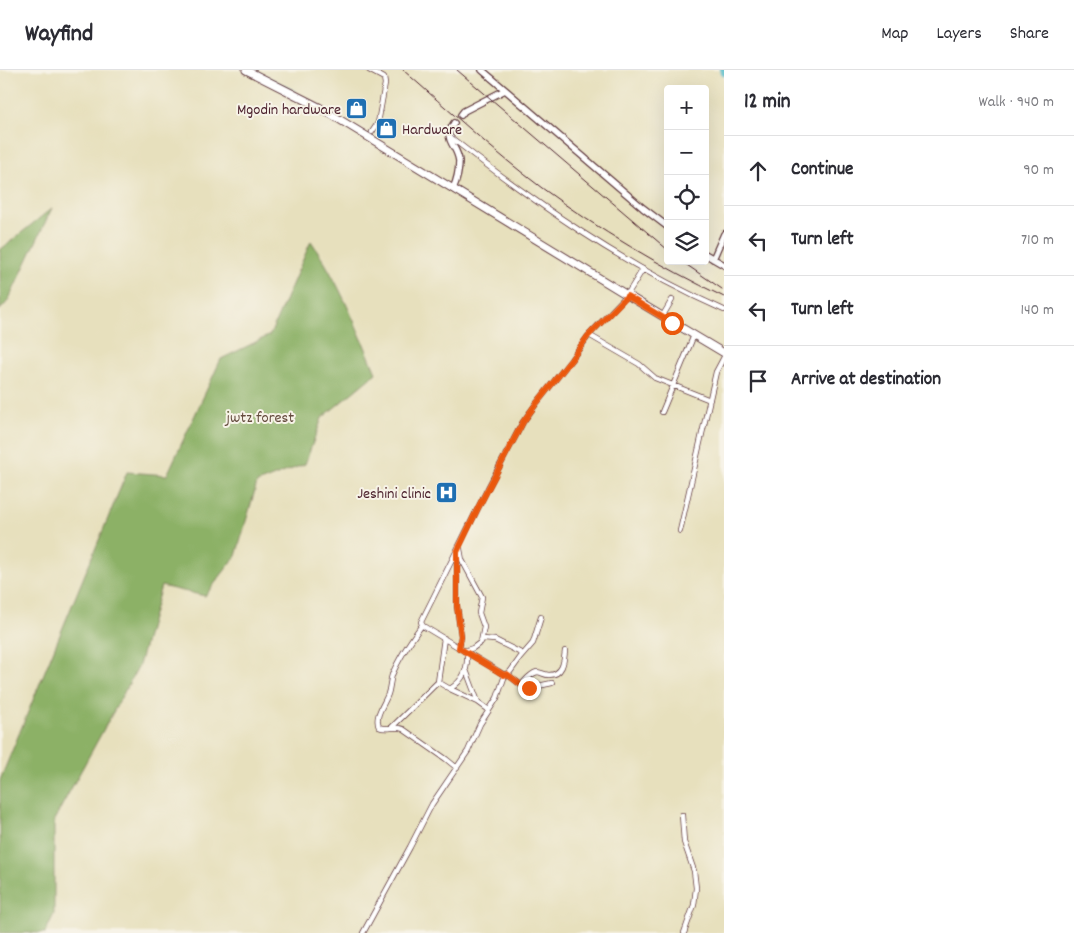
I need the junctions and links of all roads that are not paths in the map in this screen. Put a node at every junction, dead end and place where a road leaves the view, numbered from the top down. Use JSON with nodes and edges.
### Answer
{"nodes":[{"id":1,"x":246,"y":70,"type":"edge"},
{"id":2,"x":369,"y":70,"type":"edge"},
{"id":3,"x":482,"y":70,"type":"edge"},
{"id":4,"x":505,"y":90,"type":"junction"},
{"id":5,"x":461,"y":115,"type":"dead end"},
{"id":6,"x":454,"y":123,"type":"dead end"},
{"id":7,"x":372,"y":132,"type":"dead end"},
{"id":8,"x":448,"y":135,"type":"junction"},
{"id":9,"x":453,"y":189,"type":"junction"},
{"id":10,"x":664,"y":224,"type":"edge"},
{"id":11,"x":724,"y":234,"type":"edge"},
{"id":12,"x":709,"y":256,"type":"edge"},
{"id":13,"x":713,"y":259,"type":"junction"},
{"id":14,"x":724,"y":265,"type":"edge"},
{"id":15,"x":643,"y":269,"type":"junction"},
{"id":16,"x":627,"y":296,"type":"junction"},
{"id":17,"x":672,"y":300,"type":"dead end"},
{"id":18,"x":724,"y":310,"type":"edge"},
{"id":19,"x":662,"y":317,"type":"junction"},
{"id":20,"x":694,"y":335,"type":"junction"},
{"id":21,"x":588,"y":336,"type":"junction"},
{"id":22,"x":724,"y":353,"type":"edge"},
{"id":23,"x":724,"y":357,"type":"edge"},
{"id":24,"x":673,"y":386,"type":"junction"},
{"id":25,"x":710,"y":400,"type":"junction"},
{"id":26,"x":662,"y":412,"type":"dead end"},
{"id":27,"x":680,"y":531,"type":"dead end"},
{"id":28,"x":458,"y":550,"type":"junction"},
{"id":29,"x":541,"y":617,"type":"dead end"},
{"id":30,"x":422,"y":625,"type":"junction"},
{"id":31,"x":444,"y":638,"type":"junction"},
{"id":32,"x":483,"y":639,"type":"junction"},
{"id":33,"x":459,"y":648,"type":"junction"},
{"id":34,"x":565,"y":651,"type":"dead end"},
{"id":35,"x":466,"y":652,"type":"junction"},
{"id":36,"x":522,"y":654,"type":"junction"},
{"id":37,"x":466,"y":669,"type":"junction"},
{"id":38,"x":505,"y":674,"type":"junction"},
{"id":39,"x":438,"y":682,"type":"junction"},
{"id":40,"x":552,"y":683,"type":"dead end"},
{"id":41,"x":521,"y":685,"type":"junction"},
{"id":42,"x":450,"y":689,"type":"junction"},
{"id":43,"x":478,"y":702,"type":"junction"},
{"id":44,"x":488,"y":710,"type":"junction"},
{"id":45,"x":391,"y":728,"type":"junction"},
{"id":46,"x":457,"y":768,"type":"junction"},
{"id":47,"x":682,"y":815,"type":"dead end"},
{"id":48,"x":362,"y":933,"type":"edge"},
{"id":49,"x":684,"y":933,"type":"edge"}],
"edges":[{"from":1,"to":9,"type":"main road"},
{"from":2,"to":7,"type":"street"},
{"from":3,"to":4,"type":"street"},
{"from":4,"to":5,"type":"street"},
{"from":4,"to":10,"type":"street"},
{"from":6,"to":8,"type":"street"},
{"from":8,"to":9,"type":"street"},
{"from":8,"to":15,"type":"street"},
{"from":9,"to":16,"type":"main road"},
{"from":11,"to":13,"type":"street"},
{"from":12,"to":13,"type":"street"},
{"from":13,"to":14,"type":"street"},
{"from":15,"to":16,"type":"street"},
{"from":15,"to":18,"type":"street"},
{"from":16,"to":19,"type":"main road"},
{"from":16,"to":21,"type":"street"},
{"from":17,"to":19,"type":"street"},
{"from":19,"to":20,"type":"main road"},
{"from":20,"to":22,"type":"main road"},
{"from":20,"to":24,"type":"street"},
{"from":21,"to":24,"type":"street"},
{"from":21,"to":28,"type":"street"},
{"from":23,"to":25,"type":"street"},
{"from":24,"to":25,"type":"street"},
{"from":24,"to":26,"type":"street"},
{"from":25,"to":27,"type":"street"},
{"from":28,"to":30,"type":"street"},
{"from":28,"to":32,"type":"street"},
{"from":28,"to":33,"type":"street"},
{"from":29,"to":36,"type":"street"},
{"from":30,"to":31,"type":"street"},
{"from":30,"to":45,"type":"street"},
{"from":31,"to":33,"type":"street"},
{"from":31,"to":39,"type":"street"},
{"from":32,"to":35,"type":"street"},
{"from":32,"to":36,"type":"street"},
{"from":33,"to":35,"type":"street"},
{"from":34,"to":41,"type":"street"},
{"from":35,"to":37,"type":"street"},
{"from":35,"to":38,"type":"street"},
{"from":36,"to":38,"type":"street"},
{"from":37,"to":42,"type":"street"},
{"from":37,"to":43,"type":"street"},
{"from":38,"to":41,"type":"street"},
{"from":38,"to":44,"type":"street"},
{"from":39,"to":42,"type":"street"},
{"from":39,"to":45,"type":"street"},
{"from":40,"to":41,"type":"street"},
{"from":42,"to":43,"type":"street"},
{"from":43,"to":44,"type":"street"},
{"from":44,"to":46,"type":"street"},
{"from":45,"to":46,"type":"street"},
{"from":46,"to":48,"type":"street"},
{"from":47,"to":49,"type":"street"}]}
